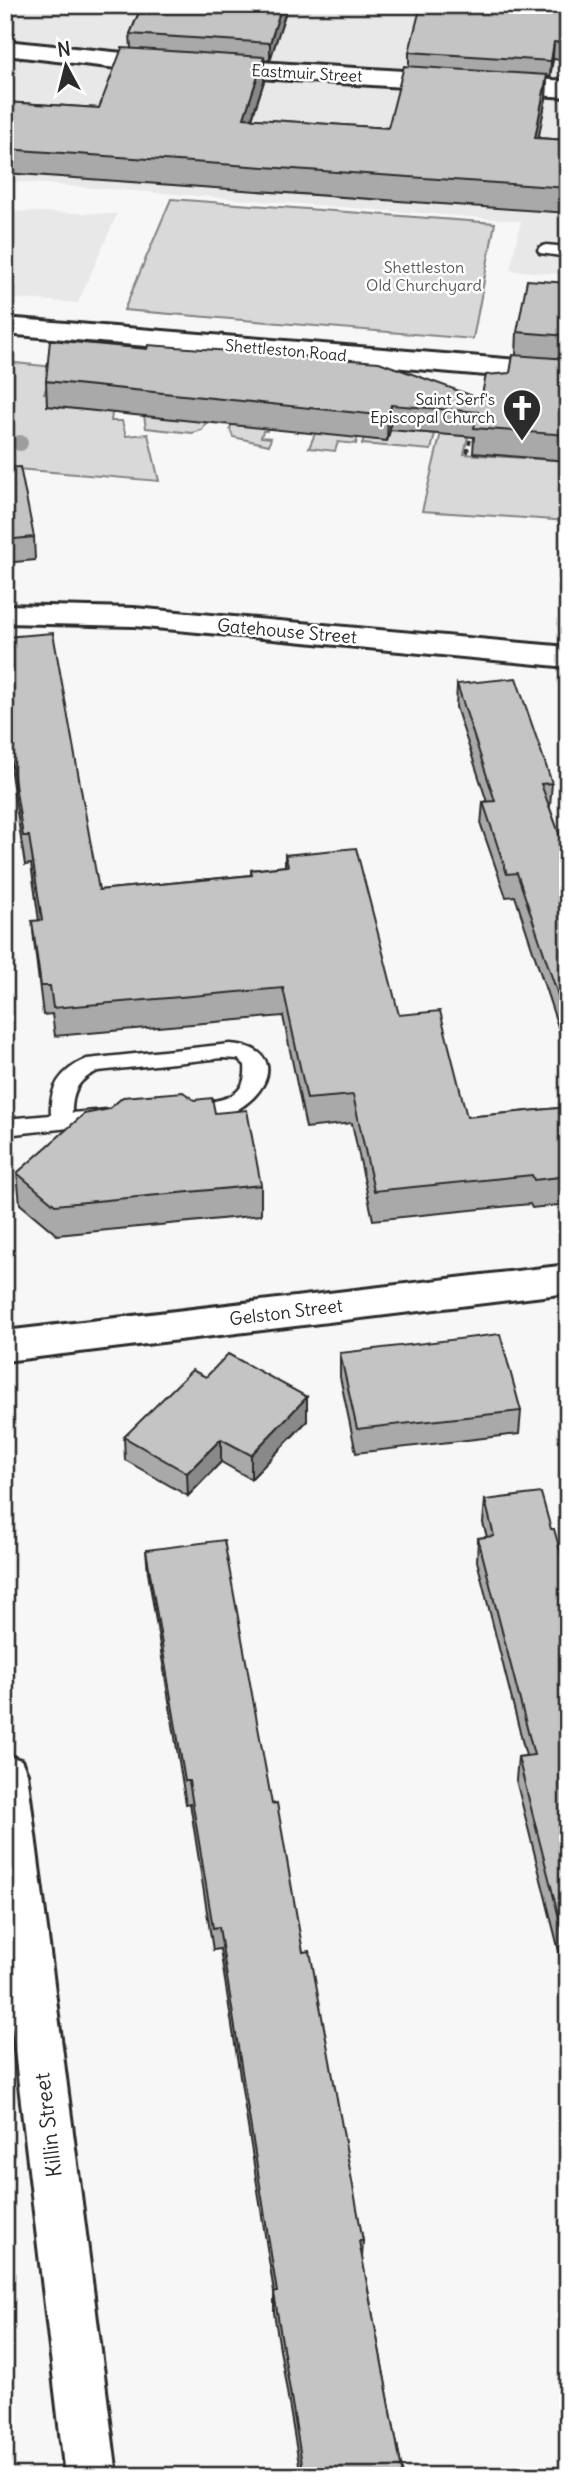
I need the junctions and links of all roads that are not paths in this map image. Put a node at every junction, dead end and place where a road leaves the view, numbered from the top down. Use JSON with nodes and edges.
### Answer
{"nodes":[{"id":1,"x":5,"y":48,"type":"edge"},
{"id":2,"x":568,"y":89,"type":"edge"},
{"id":3,"x":546,"y":250,"type":"dead end"},
{"id":4,"x":568,"y":251,"type":"edge"},
{"id":5,"x":5,"y":326,"type":"edge"},
{"id":6,"x":568,"y":373,"type":"edge"},
{"id":7,"x":5,"y":614,"type":"edge"},
{"id":8,"x":568,"y":657,"type":"edge"},
{"id":9,"x":158,"y":1114,"type":"edge"},
{"id":10,"x":131,"y":1116,"type":"edge"},
{"id":11,"x":62,"y":1122,"type":"junction"},
{"id":12,"x":5,"y":1127,"type":"edge"},
{"id":13,"x":568,"y":1279,"type":"edge"},
{"id":14,"x":5,"y":1346,"type":"edge"},
{"id":15,"x":5,"y":1773,"type":"edge"},
{"id":16,"x":91,"y":2476,"type":"edge"}],
"edges":[{"from":1,"to":2,"type":"street","name":"Eastmuir Street"},
{"from":3,"to":4,"type":"lane"},
{"from":5,"to":6,"type":"street","name":"Shettleston Road"},
{"from":7,"to":8,"type":"street","name":"Gatehouse Street"},
{"from":9,"to":11,"type":"lane"},
{"from":10,"to":11,"type":"lane"},
{"from":11,"to":12,"type":"lane"},
{"from":13,"to":14,"type":"street","name":"Gelston Street"},
{"from":15,"to":16,"type":"street","name":"Killin Street"}]}
